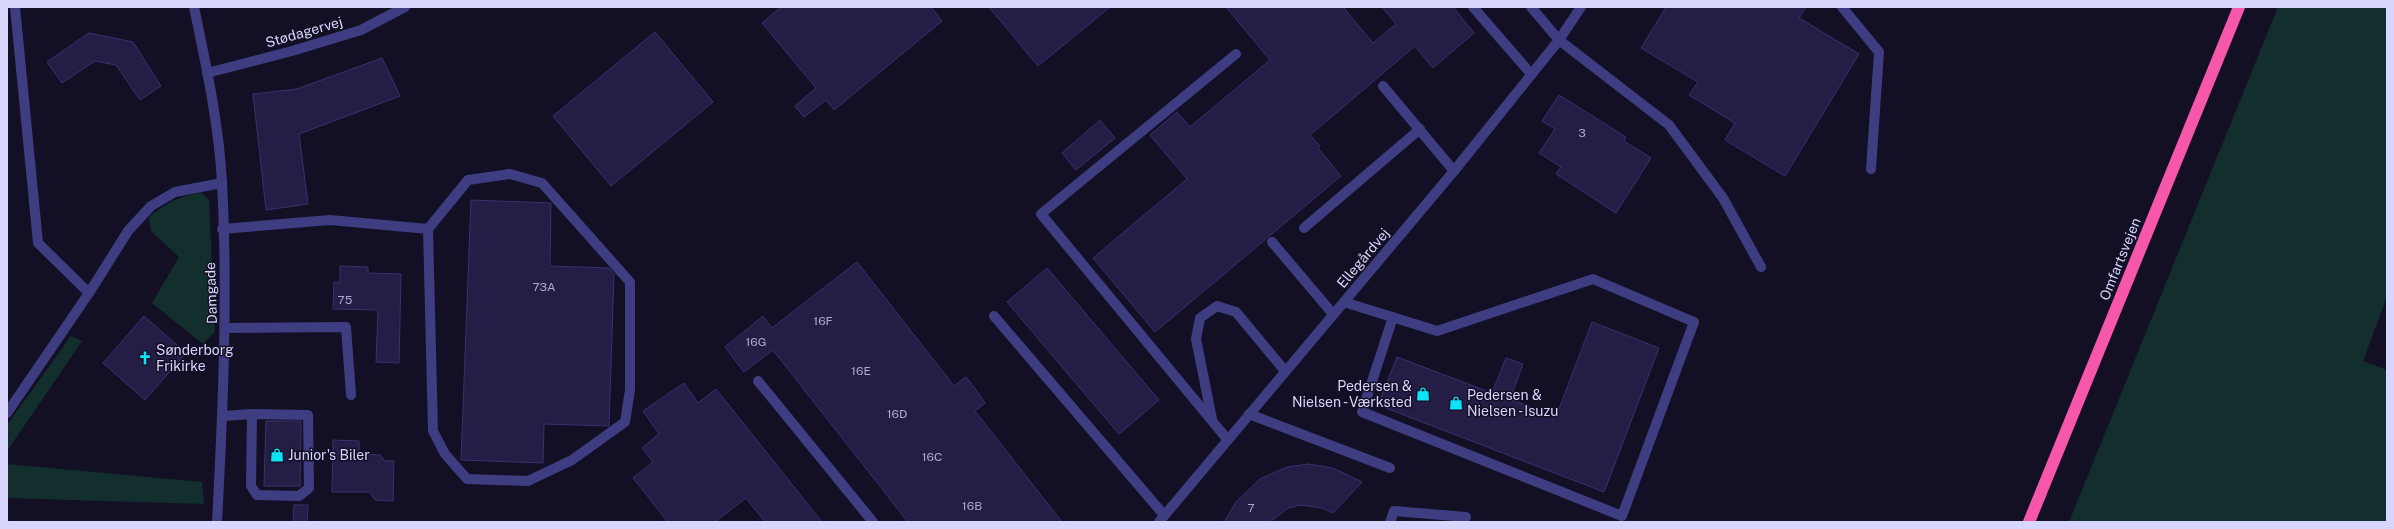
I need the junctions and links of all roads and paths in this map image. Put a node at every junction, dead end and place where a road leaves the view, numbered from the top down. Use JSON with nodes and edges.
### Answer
{"nodes":[{"id":1,"x":15,"y":7,"type":"edge"},
{"id":2,"x":194,"y":7,"type":"edge"},
{"id":3,"x":405,"y":7,"type":"edge"},
{"id":4,"x":1472,"y":7,"type":"edge"},
{"id":5,"x":1531,"y":7,"type":"edge"},
{"id":6,"x":1581,"y":7,"type":"edge"},
{"id":7,"x":1842,"y":7,"type":"edge"},
{"id":8,"x":2239,"y":7,"type":"edge"},
{"id":9,"x":1559,"y":40,"type":"junction"},
{"id":10,"x":1236,"y":54,"type":"dead end"},
{"id":11,"x":207,"y":73,"type":"junction"},
{"id":12,"x":1531,"y":74,"type":"junction"},
{"id":13,"x":1383,"y":86,"type":"dead end"},
{"id":14,"x":1420,"y":129,"type":"junction"},
{"id":15,"x":1871,"y":169,"type":"dead end"},
{"id":16,"x":1454,"y":171,"type":"junction"},
{"id":17,"x":222,"y":183,"type":"junction"},
{"id":18,"x":1304,"y":228,"type":"dead end"},
{"id":19,"x":222,"y":229,"type":"junction"},
{"id":20,"x":428,"y":229,"type":"junction"},
{"id":21,"x":1272,"y":242,"type":"dead end"},
{"id":22,"x":1761,"y":267,"type":"dead end"},
{"id":23,"x":89,"y":293,"type":"junction"},
{"id":24,"x":1344,"y":302,"type":"junction"},
{"id":25,"x":1333,"y":314,"type":"junction"},
{"id":26,"x":994,"y":316,"type":"dead end"},
{"id":27,"x":1393,"y":317,"type":"junction"},
{"id":28,"x":226,"y":328,"type":"junction"},
{"id":29,"x":1285,"y":372,"type":"junction"},
{"id":30,"x":758,"y":381,"type":"dead end"},
{"id":31,"x":351,"y":395,"type":"dead end"},
{"id":32,"x":7,"y":413,"type":"edge"},
{"id":33,"x":252,"y":414,"type":"junction"},
{"id":34,"x":1250,"y":414,"type":"junction"},
{"id":35,"x":223,"y":416,"type":"junction"},
{"id":36,"x":1212,"y":420,"type":"junction"},
{"id":37,"x":1227,"y":438,"type":"junction"},
{"id":38,"x":1390,"y":468,"type":"dead end"},
{"id":39,"x":1466,"y":517,"type":"dead end"},
{"id":40,"x":1162,"y":519,"type":"edge"},
{"id":41,"x":217,"y":522,"type":"edge"},
{"id":42,"x":873,"y":522,"type":"edge"},
{"id":43,"x":1390,"y":522,"type":"edge"},
{"id":44,"x":2029,"y":522,"type":"edge"}],
"edges":[{"from":1,"to":23,"type":"street"},
{"from":2,"to":11,"type":"street","name":"Damgade"},
{"from":3,"to":11,"type":"street","name":"Stødagervej"},
{"from":4,"to":12,"type":"street"},
{"from":5,"to":9,"type":"street"},
{"from":6,"to":9,"type":"street","name":"Ellegårdvej"},
{"from":7,"to":15,"type":"street"},
{"from":8,"to":44,"type":"highway","name":"Omfartsvejen"},
{"from":9,"to":12,"type":"street","name":"Ellegårdvej"},
{"from":9,"to":22,"type":"street"},
{"from":10,"to":36,"type":"street"},
{"from":11,"to":17,"type":"street","name":"Damgade"},
{"from":12,"to":16,"type":"street","name":"Ellegårdvej"},
{"from":13,"to":14,"type":"street"},
{"from":14,"to":16,"type":"street"},
{"from":14,"to":18,"type":"street"},
{"from":16,"to":24,"type":"street","name":"Ellegårdvej"},
{"from":17,"to":19,"type":"street","name":"Damgade"},
{"from":17,"to":23,"type":"street"},
{"from":19,"to":20,"type":"street"},
{"from":19,"to":28,"type":"street","name":"Damgade"},
{"from":20,"to":20,"type":"street"},
{"from":21,"to":25,"type":"street"},
{"from":23,"to":32,"type":"street"},
{"from":24,"to":25,"type":"street","name":"Ellegårdvej"},
{"from":24,"to":27,"type":"street"},
{"from":25,"to":29,"type":"street","name":"Ellegårdvej"},
{"from":26,"to":40,"type":"street"},
{"from":27,"to":27,"type":"street"},
{"from":28,"to":31,"type":"street"},
{"from":28,"to":35,"type":"street","name":"Damgade"},
{"from":29,"to":34,"type":"street","name":"Ellegårdvej"},
{"from":29,"to":36,"type":"street"},
{"from":30,"to":42,"type":"street"},
{"from":33,"to":33,"type":"street"},
{"from":33,"to":35,"type":"street"},
{"from":34,"to":37,"type":"street","name":"Ellegårdvej"},
{"from":34,"to":38,"type":"street"},
{"from":35,"to":41,"type":"street","name":"Damgade"},
{"from":36,"to":37,"type":"street"},
{"from":37,"to":40,"type":"street","name":"Ellegårdvej"},
{"from":39,"to":43,"type":"street"}]}
